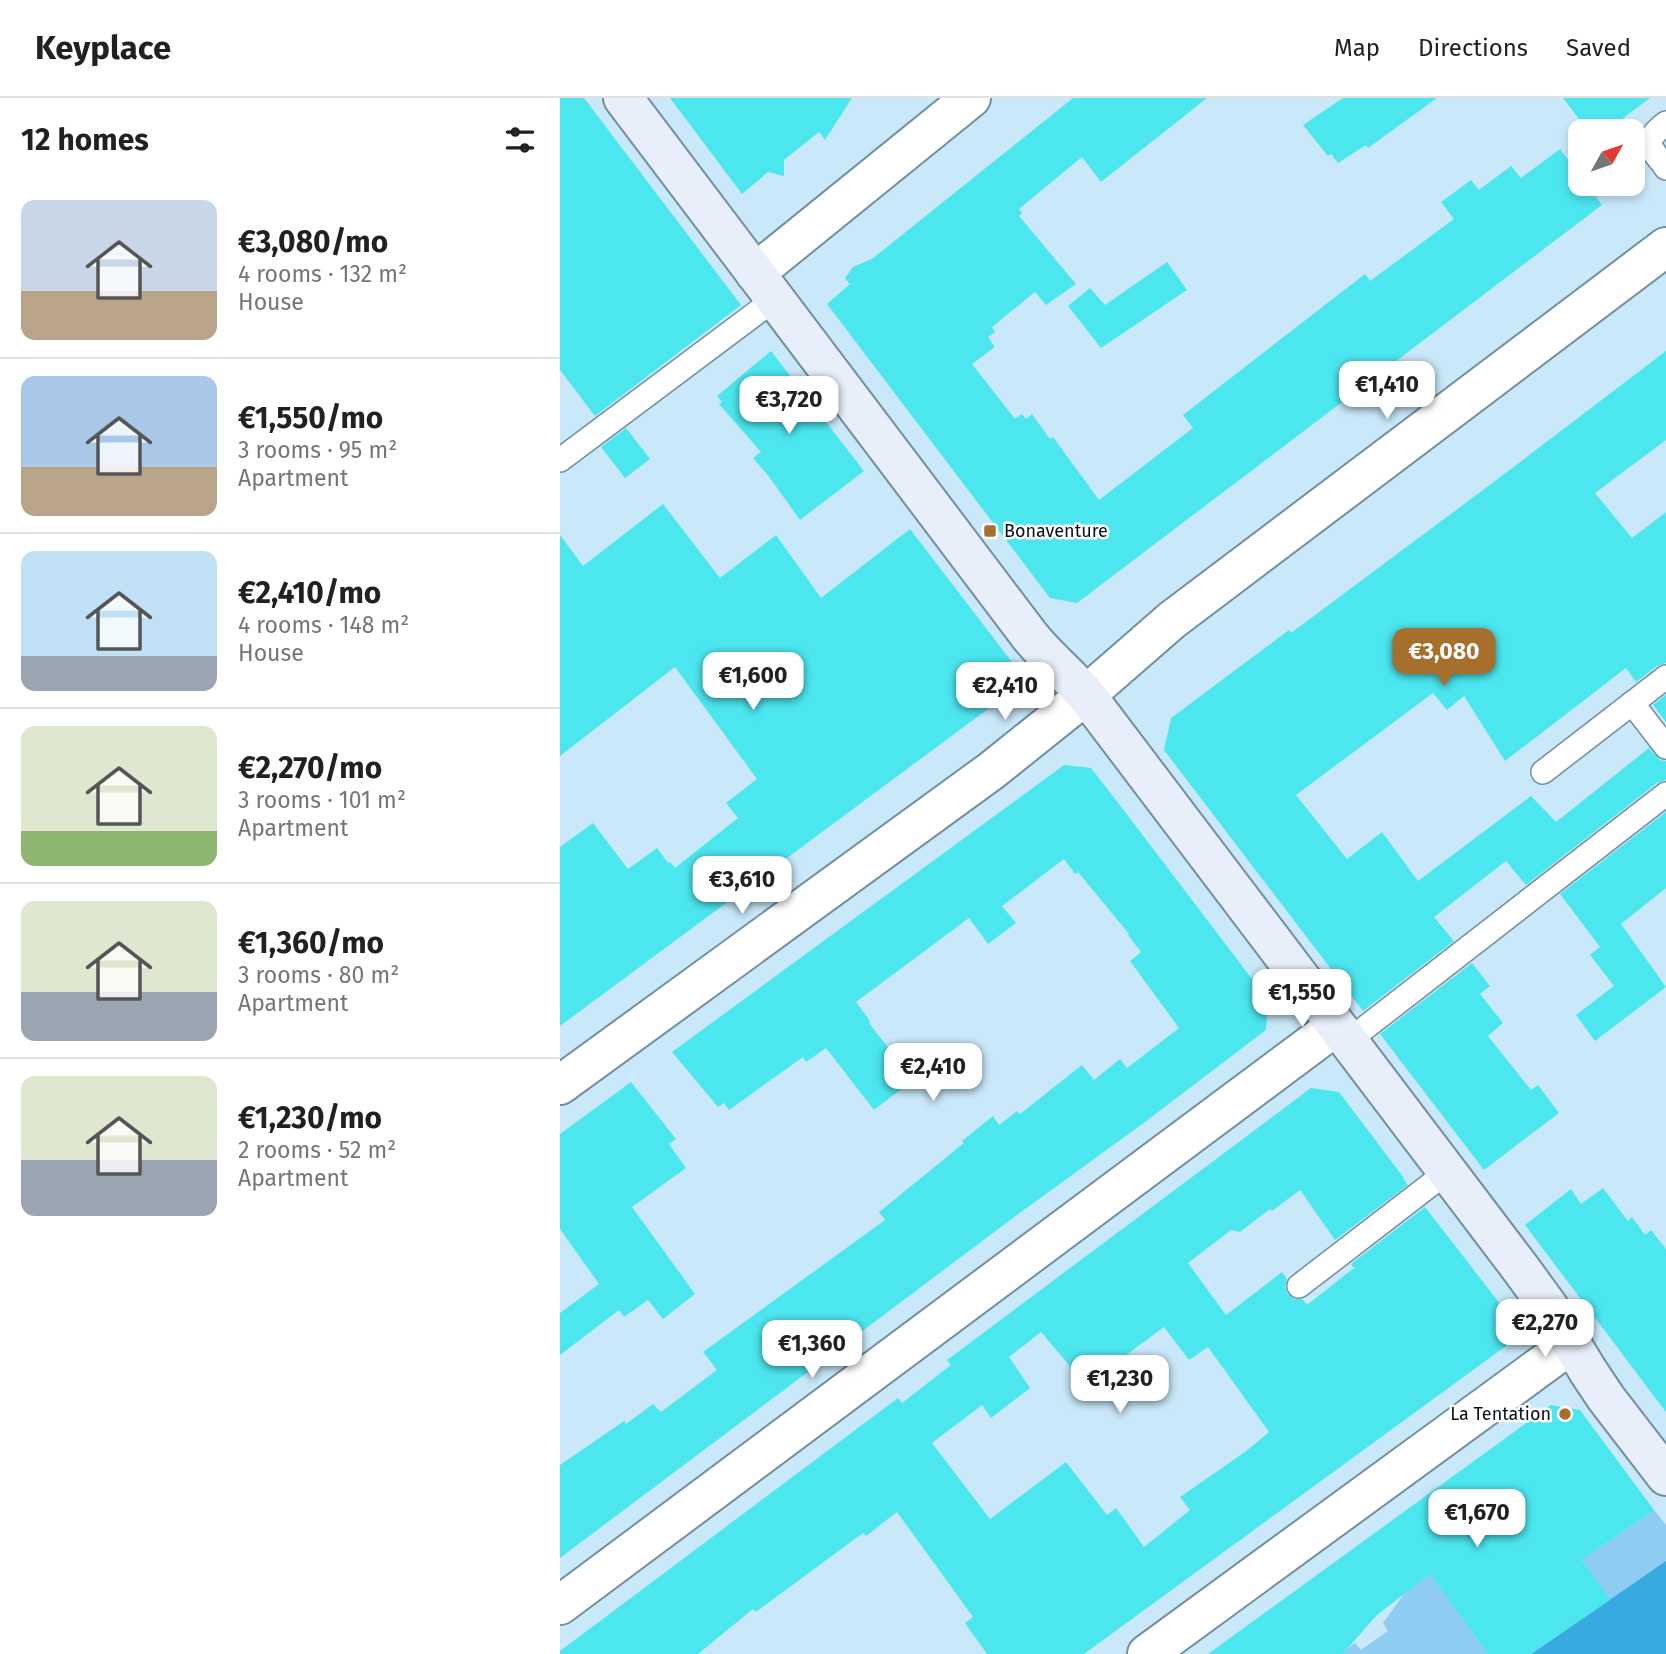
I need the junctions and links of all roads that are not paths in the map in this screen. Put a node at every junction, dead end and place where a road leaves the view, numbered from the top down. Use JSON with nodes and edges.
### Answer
{"nodes":[{"id":1,"x":623,"y":98,"type":"edge"},
{"id":2,"x":971,"y":98,"type":"edge"},
{"id":3,"x":1666,"y":123,"type":"edge"},
{"id":4,"x":1666,"y":168,"type":"edge"},
{"id":5,"x":1666,"y":247,"type":"edge"},
{"id":6,"x":765,"y":286,"type":"junction"},
{"id":7,"x":560,"y":460,"type":"edge"},
{"id":8,"x":1666,"y":677,"type":"edge"},
{"id":9,"x":1086,"y":695,"type":"junction"},
{"id":10,"x":1632,"y":703,"type":"junction"},
{"id":11,"x":1666,"y":747,"type":"edge"},
{"id":12,"x":1543,"y":772,"type":"dead end"},
{"id":13,"x":1666,"y":794,"type":"edge"},
{"id":14,"x":1342,"y":1034,"type":"junction"},
{"id":15,"x":560,"y":1085,"type":"edge"},
{"id":16,"x":1447,"y":1172,"type":"junction"},
{"id":17,"x":1299,"y":1286,"type":"dead end"},
{"id":18,"x":1571,"y":1344,"type":"junction"},
{"id":19,"x":1666,"y":1476,"type":"edge"},
{"id":20,"x":560,"y":1605,"type":"edge"},
{"id":21,"x":1147,"y":1654,"type":"edge"}],
"edges":[{"from":1,"to":6,"type":"street"},
{"from":2,"to":6,"type":"street"},
{"from":3,"to":4,"type":"lane"},
{"from":5,"to":9,"type":"street"},
{"from":6,"to":7,"type":"lane"},
{"from":6,"to":9,"type":"street"},
{"from":8,"to":10,"type":"lane"},
{"from":9,"to":14,"type":"street"},
{"from":9,"to":15,"type":"street"},
{"from":10,"to":11,"type":"lane"},
{"from":10,"to":12,"type":"lane"},
{"from":13,"to":14,"type":"lane"},
{"from":14,"to":16,"type":"street"},
{"from":14,"to":20,"type":"street"},
{"from":16,"to":17,"type":"lane"},
{"from":16,"to":18,"type":"street"},
{"from":18,"to":19,"type":"street"},
{"from":18,"to":21,"type":"street"}]}
